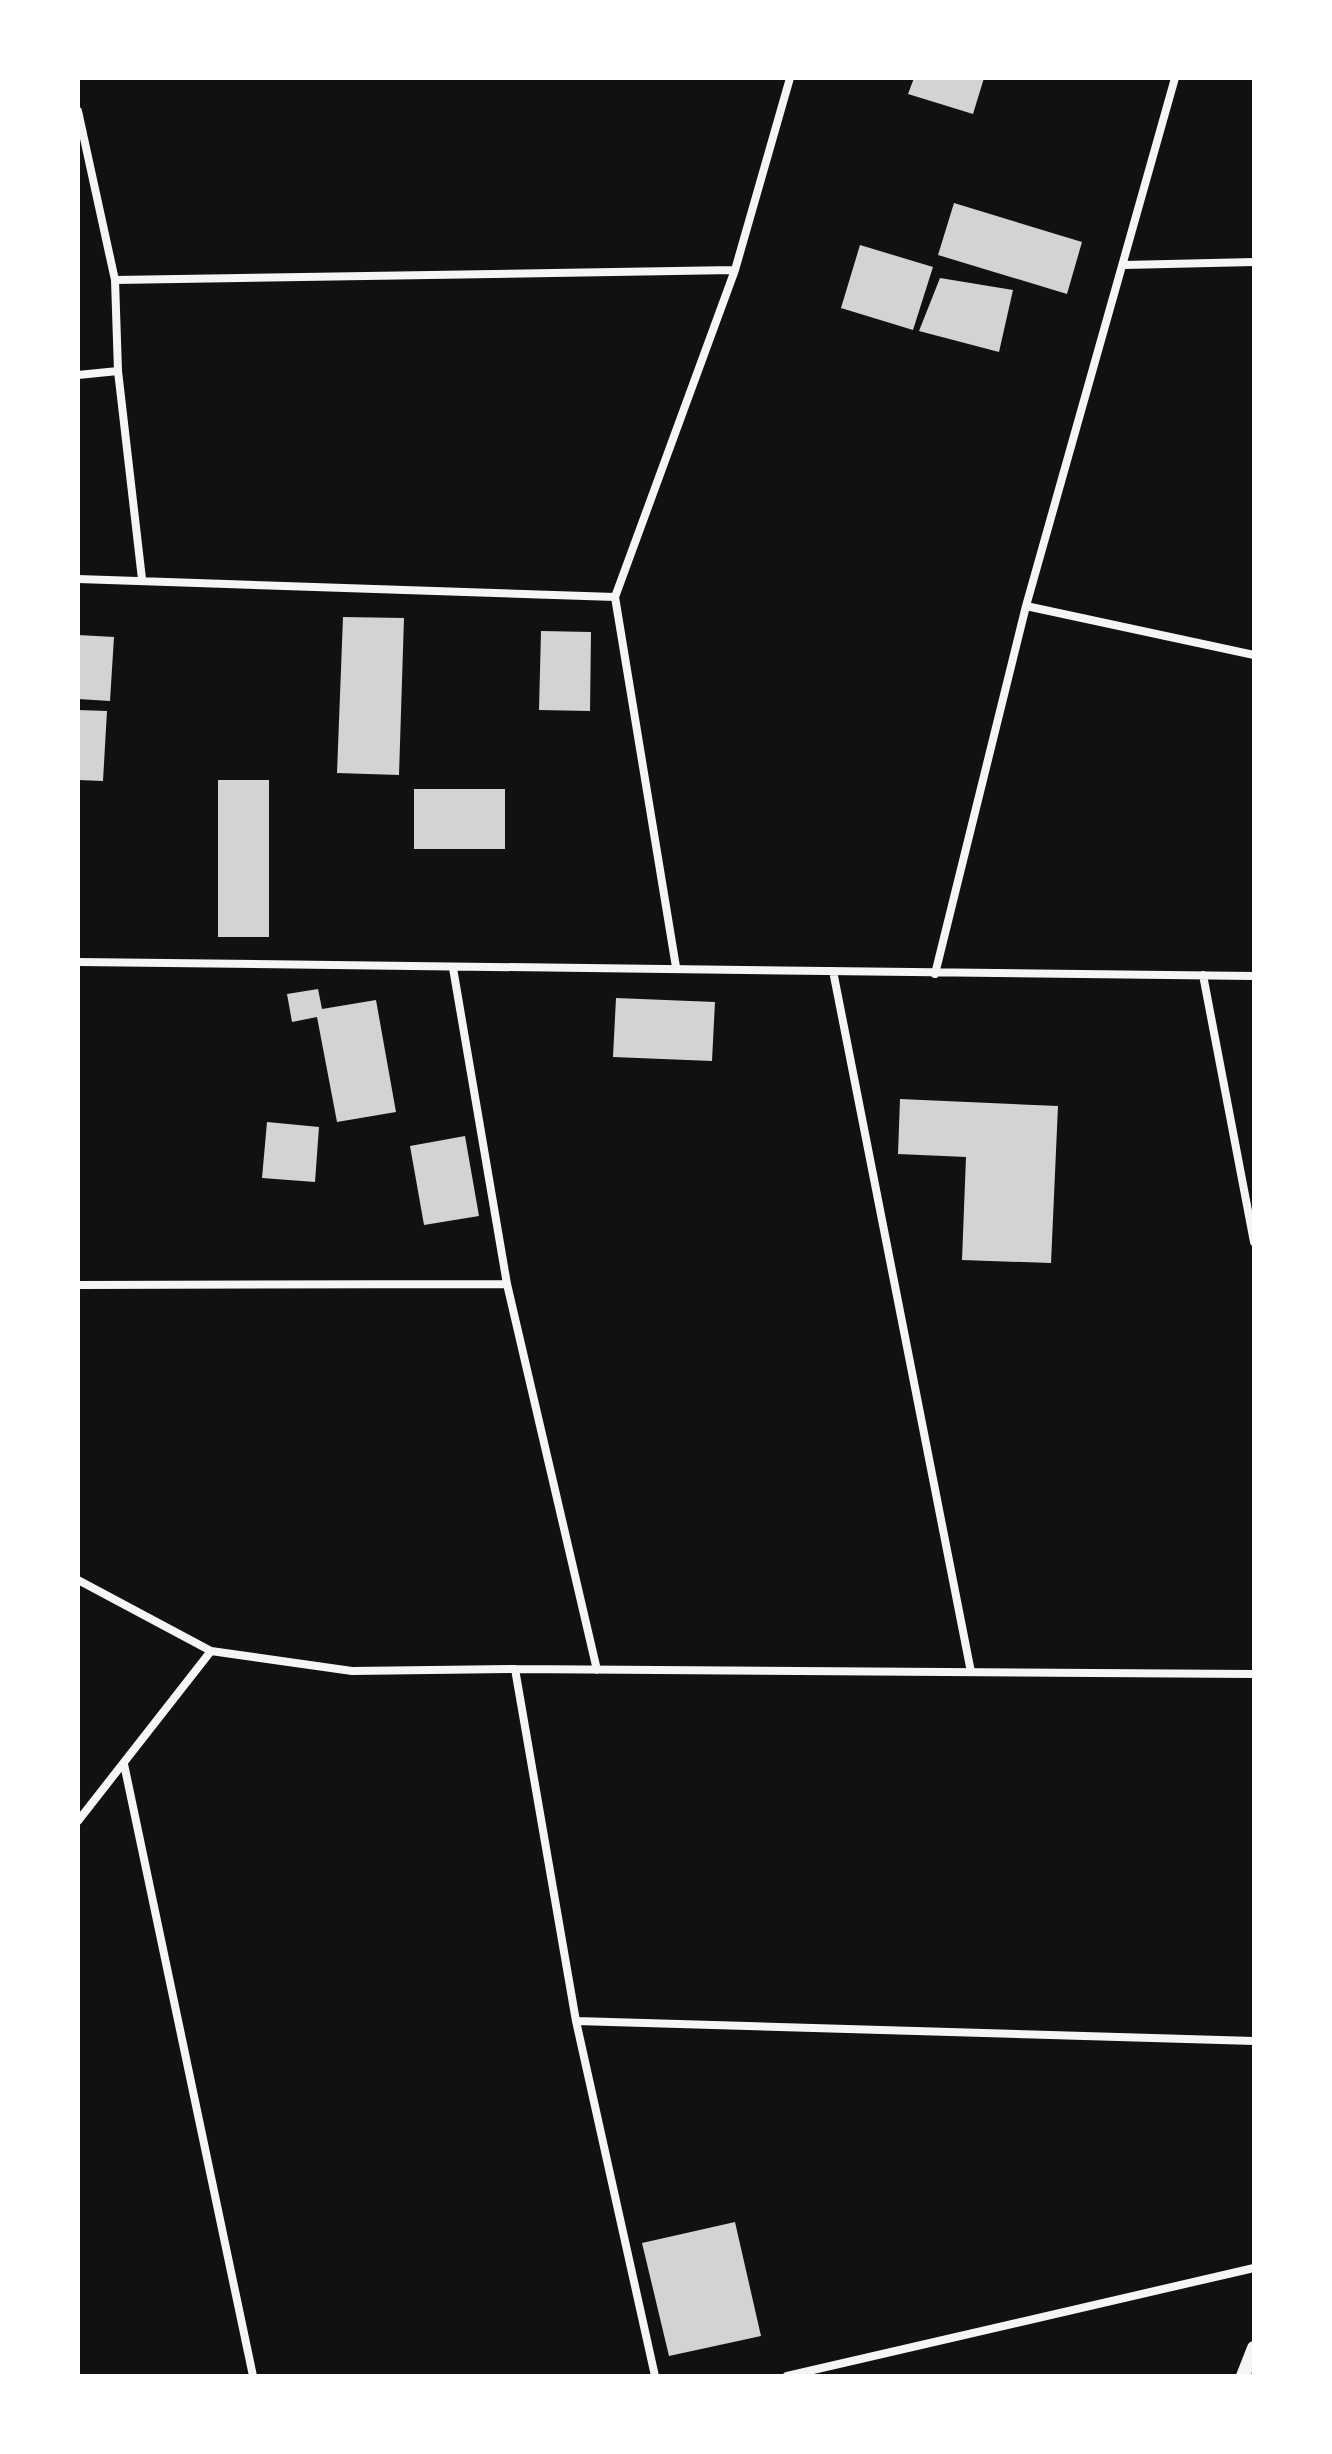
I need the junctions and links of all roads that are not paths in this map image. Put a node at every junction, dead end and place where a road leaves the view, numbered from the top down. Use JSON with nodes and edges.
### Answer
{"nodes":[{"id":1,"x":790,"y":78,"type":"edge"},
{"id":2,"x":1175,"y":78,"type":"edge"},
{"id":3,"x":78,"y":111,"type":"edge"},
{"id":4,"x":1254,"y":262,"type":"edge"},
{"id":5,"x":1124,"y":265,"type":"junction"},
{"id":6,"x":735,"y":270,"type":"junction"},
{"id":7,"x":115,"y":280,"type":"junction"},
{"id":8,"x":118,"y":371,"type":"junction"},
{"id":9,"x":78,"y":375,"type":"edge"},
{"id":10,"x":78,"y":579,"type":"edge"},
{"id":11,"x":142,"y":579,"type":"junction"},
{"id":12,"x":615,"y":597,"type":"junction"},
{"id":13,"x":1026,"y":606,"type":"junction"},
{"id":14,"x":1254,"y":655,"type":"edge"},
{"id":15,"x":78,"y":962,"type":"edge"},
{"id":16,"x":676,"y":967,"type":"junction"},
{"id":17,"x":453,"y":968,"type":"junction"},
{"id":18,"x":833,"y":971,"type":"junction"},
{"id":19,"x":935,"y":974,"type":"junction"},
{"id":20,"x":1203,"y":975,"type":"junction"},
{"id":21,"x":1254,"y":976,"type":"edge"},
{"id":22,"x":1254,"y":1242,"type":"edge"},
{"id":23,"x":507,"y":1284,"type":"junction"},
{"id":24,"x":78,"y":1285,"type":"edge"},
{"id":25,"x":78,"y":1580,"type":"edge"},
{"id":26,"x":211,"y":1651,"type":"junction"},
{"id":27,"x":515,"y":1669,"type":"junction"},
{"id":28,"x":597,"y":1670,"type":"junction"},
{"id":29,"x":971,"y":1672,"type":"junction"},
{"id":30,"x":1254,"y":1674,"type":"edge"},
{"id":31,"x":124,"y":1764,"type":"junction"},
{"id":32,"x":78,"y":1821,"type":"edge"},
{"id":33,"x":576,"y":2021,"type":"junction"},
{"id":34,"x":1254,"y":2041,"type":"edge"},
{"id":35,"x":1254,"y":2268,"type":"edge"},
{"id":36,"x":1254,"y":2348,"type":"edge"},
{"id":37,"x":253,"y":2376,"type":"edge"},
{"id":38,"x":655,"y":2376,"type":"edge"},
{"id":39,"x":787,"y":2376,"type":"edge"},
{"id":40,"x":1243,"y":2376,"type":"edge"}],
"edges":[{"from":1,"to":6,"type":"street"},
{"from":2,"to":5,"type":"street"},
{"from":3,"to":7,"type":"street"},
{"from":4,"to":5,"type":"street"},
{"from":5,"to":13,"type":"street"},
{"from":6,"to":7,"type":"street"},
{"from":6,"to":12,"type":"street"},
{"from":7,"to":8,"type":"street"},
{"from":8,"to":9,"type":"street"},
{"from":8,"to":11,"type":"street"},
{"from":10,"to":11,"type":"street"},
{"from":11,"to":12,"type":"street"},
{"from":12,"to":16,"type":"street"},
{"from":13,"to":14,"type":"street"},
{"from":13,"to":19,"type":"street"},
{"from":15,"to":17,"type":"street"},
{"from":16,"to":17,"type":"street"},
{"from":16,"to":18,"type":"street"},
{"from":17,"to":23,"type":"street"},
{"from":18,"to":19,"type":"street"},
{"from":18,"to":29,"type":"street"},
{"from":19,"to":20,"type":"street"},
{"from":20,"to":21,"type":"street"},
{"from":20,"to":22,"type":"street"},
{"from":23,"to":24,"type":"street"},
{"from":23,"to":28,"type":"street"},
{"from":25,"to":26,"type":"street"},
{"from":26,"to":27,"type":"street"},
{"from":26,"to":31,"type":"street"},
{"from":27,"to":28,"type":"street"},
{"from":27,"to":33,"type":"street"},
{"from":28,"to":29,"type":"street"},
{"from":29,"to":30,"type":"street"},
{"from":31,"to":32,"type":"street"},
{"from":31,"to":37,"type":"street"},
{"from":33,"to":34,"type":"street"},
{"from":33,"to":38,"type":"street"},
{"from":35,"to":39,"type":"street"},
{"from":36,"to":40,"type":"street"}]}
